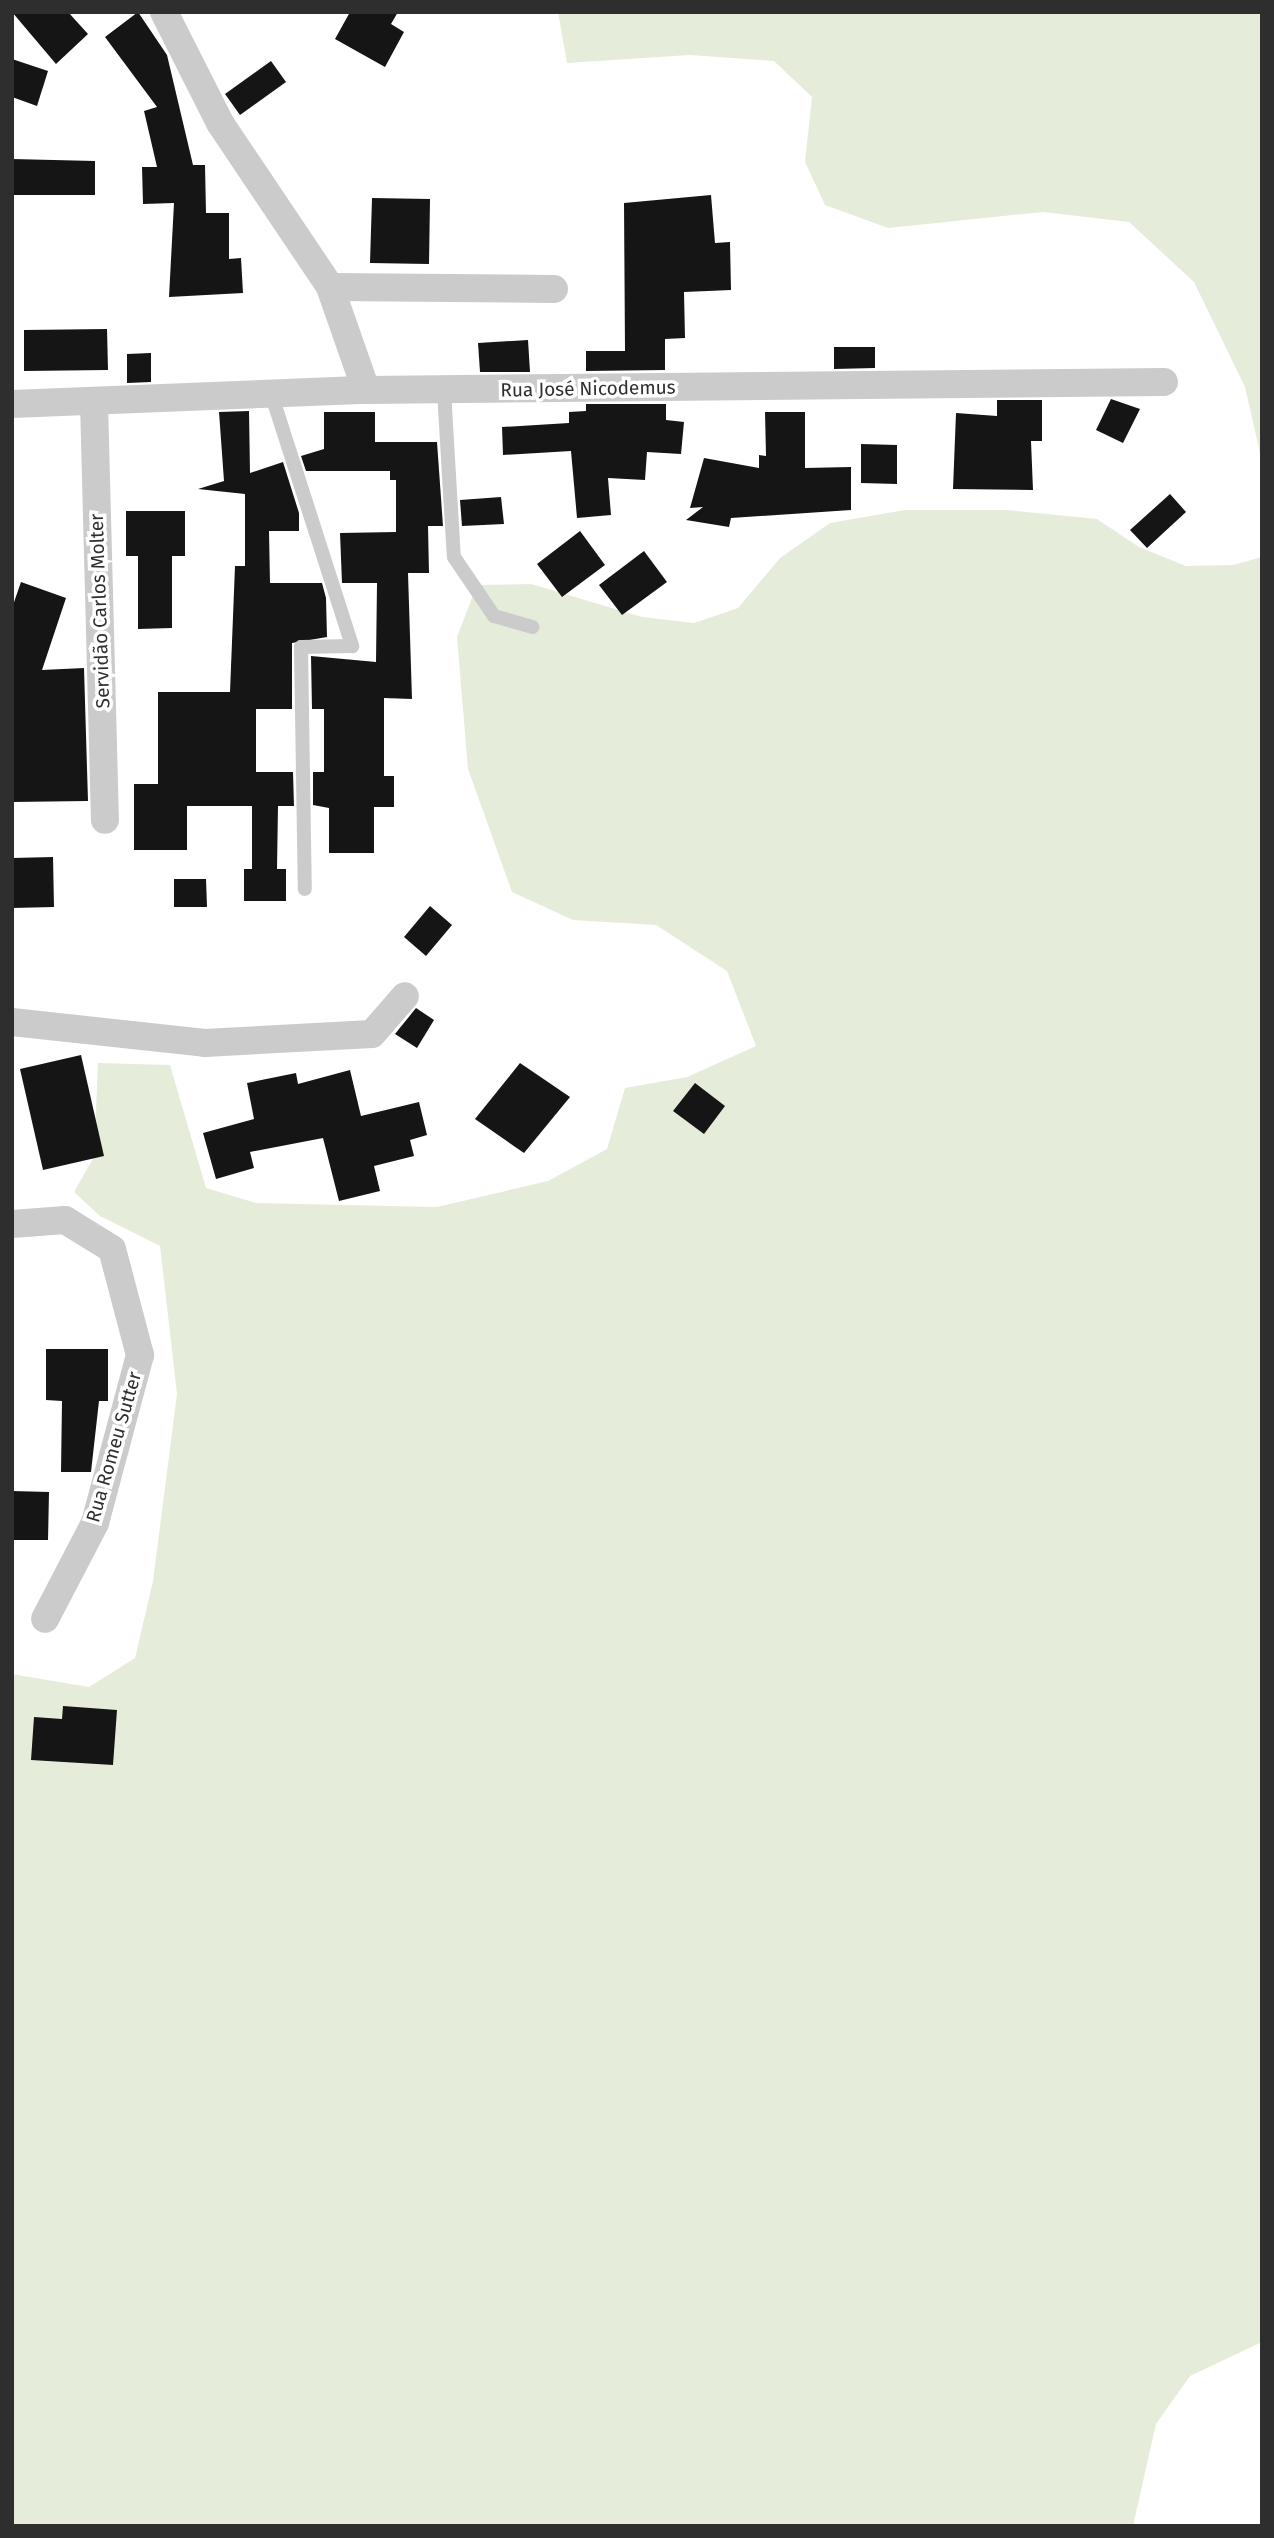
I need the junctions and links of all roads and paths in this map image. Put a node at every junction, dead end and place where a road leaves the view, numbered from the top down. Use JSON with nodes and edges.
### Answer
{"nodes":[{"id":1,"x":164,"y":12,"type":"edge"},
{"id":2,"x":330,"y":286,"type":"junction"},
{"id":3,"x":554,"y":289,"type":"dead end"},
{"id":4,"x":1164,"y":382,"type":"dead end"},
{"id":5,"x":366,"y":390,"type":"junction"},
{"id":6,"x":444,"y":391,"type":"junction"},
{"id":7,"x":271,"y":393,"type":"junction"},
{"id":8,"x":94,"y":402,"type":"junction"},
{"id":9,"x":12,"y":404,"type":"edge"},
{"id":10,"x":532,"y":627,"type":"dead end"},
{"id":11,"x":105,"y":820,"type":"dead end"},
{"id":12,"x":305,"y":889,"type":"dead end"},
{"id":13,"x":405,"y":996,"type":"dead end"},
{"id":14,"x":12,"y":1022,"type":"edge"},
{"id":15,"x":12,"y":1224,"type":"edge"},
{"id":16,"x":45,"y":1619,"type":"dead end"}],
"edges":[{"from":1,"to":2,"type":"street"},
{"from":2,"to":3,"type":"street"},
{"from":2,"to":5,"type":"street"},
{"from":4,"to":6,"type":"street","name":"Rua José Nicodemus"},
{"from":5,"to":6,"type":"street","name":"Rua José Nicodemus"},
{"from":5,"to":7,"type":"street","name":"Rua José Nicodemus"},
{"from":6,"to":10,"type":"lane"},
{"from":7,"to":8,"type":"street","name":"Rua José Nicodemus"},
{"from":7,"to":12,"type":"lane"},
{"from":8,"to":9,"type":"street","name":"Rua José Nicodemus"},
{"from":8,"to":11,"type":"street","name":"Servidão Carlos Molter"},
{"from":13,"to":14,"type":"street"},
{"from":15,"to":16,"type":"street","name":"Rua Romeu Sutter"}]}
